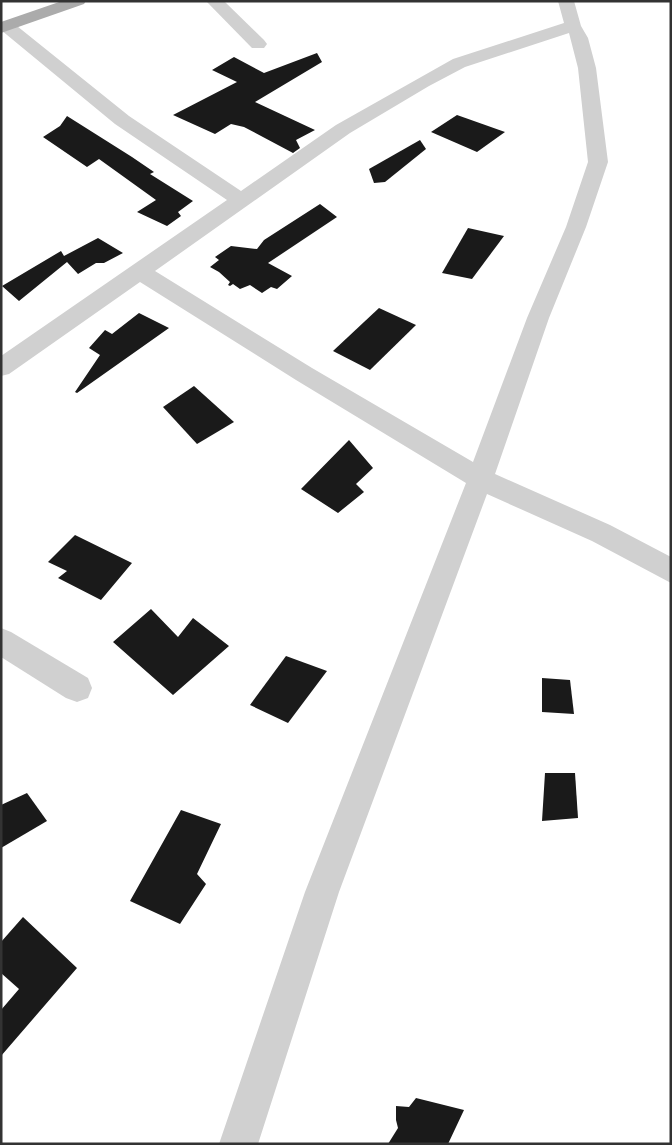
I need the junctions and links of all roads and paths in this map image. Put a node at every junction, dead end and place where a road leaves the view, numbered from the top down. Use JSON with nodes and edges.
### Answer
{"nodes":[{"id":1,"x":78,"y":1,"type":"edge"},
{"id":2,"x":214,"y":1,"type":"edge"},
{"id":3,"x":570,"y":13,"type":"edge"},
{"id":4,"x":4,"y":27,"type":"edge"},
{"id":5,"x":258,"y":44,"type":"dead end"},
{"id":6,"x":242,"y":201,"type":"junction"},
{"id":7,"x":140,"y":272,"type":"junction"},
{"id":8,"x":1,"y":368,"type":"edge"},
{"id":9,"x":480,"y":479,"type":"junction"},
{"id":10,"x":671,"y":571,"type":"edge"},
{"id":11,"x":1,"y":641,"type":"edge"},
{"id":12,"x":76,"y":688,"type":"dead end"},
{"id":13,"x":238,"y":1144,"type":"edge"}],
"edges":[{"from":1,"to":4,"type":"main road"},
{"from":2,"to":5,"type":"street"},
{"from":3,"to":6,"type":"street"},
{"from":3,"to":9,"type":"street"},
{"from":4,"to":6,"type":"street"},
{"from":6,"to":7,"type":"street"},
{"from":7,"to":8,"type":"street"},
{"from":7,"to":9,"type":"street"},
{"from":9,"to":10,"type":"street"},
{"from":9,"to":13,"type":"street"},
{"from":11,"to":12,"type":"street"}]}
